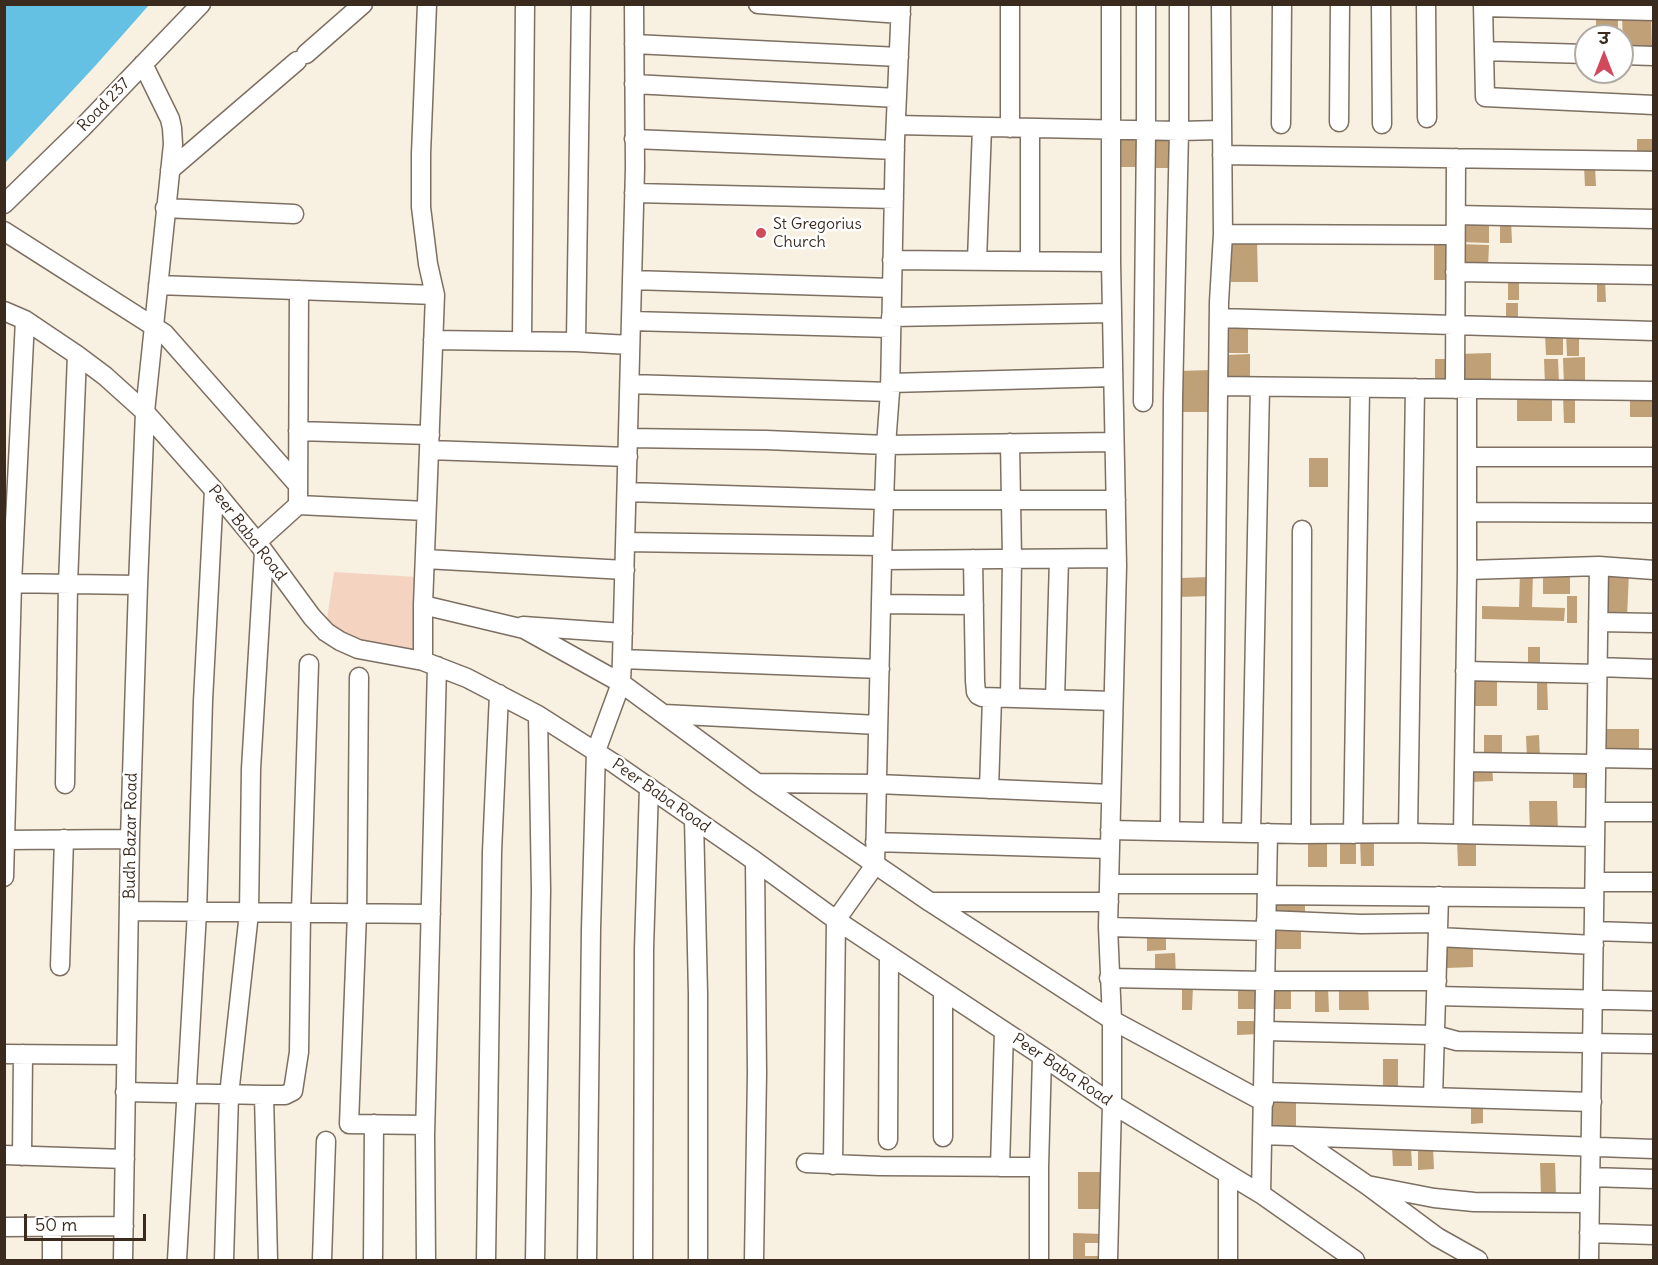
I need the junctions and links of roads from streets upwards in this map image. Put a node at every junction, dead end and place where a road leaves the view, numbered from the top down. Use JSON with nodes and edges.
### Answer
{"nodes":[{"id":1,"x":201,"y":4,"type":"edge"},
{"id":2,"x":363,"y":4,"type":"edge"},
{"id":3,"x":427,"y":4,"type":"edge"},
{"id":4,"x":525,"y":4,"type":"edge"},
{"id":5,"x":581,"y":4,"type":"edge"},
{"id":6,"x":634,"y":4,"type":"edge"},
{"id":7,"x":758,"y":4,"type":"edge"},
{"id":8,"x":1010,"y":4,"type":"edge"},
{"id":9,"x":1111,"y":4,"type":"edge"},
{"id":10,"x":1146,"y":4,"type":"edge"},
{"id":11,"x":1179,"y":4,"type":"edge"},
{"id":12,"x":1221,"y":4,"type":"edge"},
{"id":13,"x":1282,"y":4,"type":"edge"},
{"id":14,"x":1340,"y":4,"type":"edge"},
{"id":15,"x":1381,"y":4,"type":"edge"},
{"id":16,"x":1426,"y":4,"type":"edge"},
{"id":17,"x":1483,"y":6,"type":"edge"},
{"id":18,"x":901,"y":9,"type":"edge"},
{"id":19,"x":1653,"y":11,"type":"edge"},
{"id":20,"x":634,"y":44,"type":"junction"},
{"id":21,"x":1484,"y":51,"type":"junction"},
{"id":22,"x":1574,"y":54,"type":"edge"},
{"id":23,"x":1634,"y":55,"type":"edge"},
{"id":24,"x":1653,"y":56,"type":"edge"},
{"id":25,"x":899,"y":57,"type":"junction"},
{"id":26,"x":143,"y":64,"type":"junction"},
{"id":27,"x":634,"y":84,"type":"junction"},
{"id":28,"x":897,"y":98,"type":"junction"},
{"id":29,"x":1653,"y":105,"type":"edge"},
{"id":30,"x":1427,"y":118,"type":"dead end"},
{"id":31,"x":1340,"y":122,"type":"dead end"},
{"id":32,"x":1281,"y":124,"type":"dead end"},
{"id":33,"x":1382,"y":124,"type":"dead end"},
{"id":34,"x":896,"y":126,"type":"junction"},
{"id":35,"x":982,"y":128,"type":"junction"},
{"id":36,"x":1010,"y":128,"type":"junction"},
{"id":37,"x":1030,"y":129,"type":"junction"},
{"id":38,"x":1110,"y":129,"type":"junction"},
{"id":39,"x":1146,"y":130,"type":"junction"},
{"id":40,"x":1221,"y":130,"type":"junction"},
{"id":41,"x":1179,"y":131,"type":"junction"},
{"id":42,"x":634,"y":139,"type":"junction"},
{"id":43,"x":895,"y":150,"type":"junction"},
{"id":44,"x":1222,"y":154,"type":"junction"},
{"id":45,"x":1456,"y":158,"type":"junction"},
{"id":46,"x":1653,"y":161,"type":"edge"},
{"id":47,"x":170,"y":170,"type":"junction"},
{"id":48,"x":634,"y":193,"type":"junction"},
{"id":49,"x":894,"y":199,"type":"junction"},
{"id":50,"x":4,"y":204,"type":"edge"},
{"id":51,"x":165,"y":208,"type":"junction"},
{"id":52,"x":294,"y":214,"type":"dead end"},
{"id":53,"x":1456,"y":215,"type":"junction"},
{"id":54,"x":1653,"y":219,"type":"edge"},
{"id":55,"x":4,"y":231,"type":"edge"},
{"id":56,"x":1223,"y":234,"type":"junction"},
{"id":57,"x":1455,"y":235,"type":"junction"},
{"id":58,"x":892,"y":260,"type":"junction"},
{"id":59,"x":977,"y":260,"type":"junction"},
{"id":60,"x":1029,"y":261,"type":"junction"},
{"id":61,"x":1111,"y":261,"type":"junction"},
{"id":62,"x":1455,"y":272,"type":"junction"},
{"id":63,"x":1653,"y":275,"type":"edge"},
{"id":64,"x":632,"y":280,"type":"junction"},
{"id":65,"x":158,"y":285,"type":"junction"},
{"id":66,"x":892,"y":288,"type":"junction"},
{"id":67,"x":299,"y":290,"type":"junction"},
{"id":68,"x":435,"y":295,"type":"junction"},
{"id":69,"x":4,"y":311,"type":"edge"},
{"id":70,"x":1112,"y":313,"type":"junction"},
{"id":71,"x":1219,"y":318,"type":"junction"},
{"id":72,"x":25,"y":320,"type":"junction"},
{"id":73,"x":631,"y":321,"type":"junction"},
{"id":74,"x":891,"y":322,"type":"junction"},
{"id":75,"x":154,"y":326,"type":"junction"},
{"id":76,"x":1455,"y":326,"type":"junction"},
{"id":77,"x":1653,"y":331,"type":"edge"},
{"id":78,"x":433,"y":340,"type":"junction"},
{"id":79,"x":522,"y":341,"type":"junction"},
{"id":80,"x":576,"y":342,"type":"junction"},
{"id":81,"x":630,"y":345,"type":"junction"},
{"id":82,"x":77,"y":354,"type":"junction"},
{"id":83,"x":1113,"y":377,"type":"junction"},
{"id":84,"x":630,"y":384,"type":"junction"},
{"id":85,"x":1218,"y":386,"type":"junction"},
{"id":86,"x":890,"y":387,"type":"junction"},
{"id":87,"x":1260,"y":387,"type":"junction"},
{"id":88,"x":1360,"y":388,"type":"junction"},
{"id":89,"x":1415,"y":388,"type":"junction"},
{"id":90,"x":1461,"y":389,"type":"junction"},
{"id":91,"x":1653,"y":391,"type":"edge"},
{"id":92,"x":1143,"y":402,"type":"dead end"},
{"id":93,"x":145,"y":412,"type":"junction"},
{"id":94,"x":298,"y":431,"type":"junction"},
{"id":95,"x":628,"y":438,"type":"junction"},
{"id":96,"x":1114,"y":442,"type":"junction"},
{"id":97,"x":429,"y":443,"type":"junction"},
{"id":98,"x":1010,"y":443,"type":"junction"},
{"id":99,"x":886,"y":445,"type":"junction"},
{"id":100,"x":1467,"y":457,"type":"junction"},
{"id":101,"x":1653,"y":457,"type":"edge"},
{"id":102,"x":628,"y":458,"type":"junction"},
{"id":103,"x":298,"y":485,"type":"junction"},
{"id":104,"x":214,"y":490,"type":"junction"},
{"id":105,"x":627,"y":492,"type":"junction"},
{"id":106,"x":884,"y":500,"type":"junction"},
{"id":107,"x":1012,"y":500,"type":"junction"},
{"id":108,"x":1116,"y":501,"type":"junction"},
{"id":109,"x":298,"y":505,"type":"junction"},
{"id":110,"x":426,"y":511,"type":"junction"},
{"id":111,"x":1467,"y":512,"type":"junction"},
{"id":112,"x":1653,"y":513,"type":"edge"},
{"id":113,"x":1302,"y":530,"type":"dead end"},
{"id":114,"x":626,"y":542,"type":"junction"},
{"id":115,"x":261,"y":547,"type":"junction"},
{"id":116,"x":882,"y":553,"type":"junction"},
{"id":117,"x":1117,"y":558,"type":"junction"},
{"id":118,"x":424,"y":559,"type":"junction"},
{"id":119,"x":973,"y":559,"type":"junction"},
{"id":120,"x":1012,"y":559,"type":"junction"},
{"id":121,"x":1059,"y":559,"type":"junction"},
{"id":122,"x":1599,"y":566,"type":"junction"},
{"id":123,"x":625,"y":570,"type":"junction"},
{"id":124,"x":1467,"y":570,"type":"junction"},
{"id":125,"x":1653,"y":570,"type":"edge"},
{"id":126,"x":8,"y":583,"type":"edge"},
{"id":127,"x":68,"y":584,"type":"junction"},
{"id":128,"x":138,"y":585,"type":"junction"},
{"id":129,"x":881,"y":604,"type":"junction"},
{"id":130,"x":974,"y":604,"type":"junction"},
{"id":131,"x":423,"y":605,"type":"junction"},
{"id":132,"x":1598,"y":622,"type":"junction"},
{"id":133,"x":1653,"y":623,"type":"edge"},
{"id":134,"x":504,"y":624,"type":"junction"},
{"id":135,"x":622,"y":633,"type":"junction"},
{"id":136,"x":622,"y":659,"type":"junction"},
{"id":137,"x":309,"y":664,"type":"dead end"},
{"id":138,"x":430,"y":664,"type":"junction"},
{"id":139,"x":880,"y":669,"type":"junction"},
{"id":140,"x":1653,"y":669,"type":"edge"},
{"id":141,"x":1598,"y":670,"type":"junction"},
{"id":142,"x":1465,"y":671,"type":"junction"},
{"id":143,"x":359,"y":677,"type":"dead end"},
{"id":144,"x":621,"y":683,"type":"junction"},
{"id":145,"x":499,"y":693,"type":"junction"},
{"id":146,"x":1001,"y":698,"type":"junction"},
{"id":147,"x":1055,"y":699,"type":"junction"},
{"id":148,"x":1113,"y":701,"type":"junction"},
{"id":149,"x":664,"y":714,"type":"junction"},
{"id":150,"x":538,"y":715,"type":"junction"},
{"id":151,"x":878,"y":725,"type":"junction"},
{"id":152,"x":596,"y":751,"type":"junction"},
{"id":153,"x":1653,"y":759,"type":"edge"},
{"id":154,"x":1596,"y":761,"type":"junction"},
{"id":155,"x":1464,"y":762,"type":"junction"},
{"id":156,"x":758,"y":783,"type":"junction"},
{"id":157,"x":65,"y":784,"type":"dead end"},
{"id":158,"x":877,"y":784,"type":"junction"},
{"id":159,"x":649,"y":787,"type":"junction"},
{"id":160,"x":989,"y":789,"type":"junction"},
{"id":161,"x":1111,"y":794,"type":"junction"},
{"id":162,"x":1596,"y":812,"type":"junction"},
{"id":163,"x":1653,"y":812,"type":"edge"},
{"id":164,"x":694,"y":819,"type":"junction"},
{"id":165,"x":1110,"y":830,"type":"junction"},
{"id":166,"x":1170,"y":831,"type":"junction"},
{"id":167,"x":1213,"y":832,"type":"junction"},
{"id":168,"x":1260,"y":833,"type":"junction"},
{"id":169,"x":1408,"y":833,"type":"junction"},
{"id":170,"x":1301,"y":834,"type":"junction"},
{"id":171,"x":1353,"y":834,"type":"junction"},
{"id":172,"x":1463,"y":834,"type":"junction"},
{"id":173,"x":1595,"y":837,"type":"junction"},
{"id":174,"x":64,"y":839,"type":"junction"},
{"id":175,"x":5,"y":840,"type":"edge"},
{"id":176,"x":130,"y":840,"type":"junction"},
{"id":177,"x":875,"y":842,"type":"junction"},
{"id":178,"x":1110,"y":849,"type":"junction"},
{"id":179,"x":755,"y":861,"type":"junction"},
{"id":180,"x":875,"y":864,"type":"junction"},
{"id":181,"x":4,"y":877,"type":"edge"},
{"id":182,"x":1653,"y":882,"type":"edge"},
{"id":183,"x":1267,"y":890,"type":"junction"},
{"id":184,"x":1595,"y":890,"type":"junction"},
{"id":185,"x":1109,"y":893,"type":"junction"},
{"id":186,"x":1439,"y":897,"type":"junction"},
{"id":187,"x":930,"y":902,"type":"junction"},
{"id":188,"x":129,"y":911,"type":"junction"},
{"id":189,"x":197,"y":912,"type":"junction"},
{"id":190,"x":249,"y":913,"type":"junction"},
{"id":191,"x":301,"y":913,"type":"junction"},
{"id":192,"x":357,"y":914,"type":"junction"},
{"id":193,"x":431,"y":914,"type":"junction"},
{"id":194,"x":836,"y":920,"type":"junction"},
{"id":195,"x":1266,"y":926,"type":"junction"},
{"id":196,"x":1108,"y":927,"type":"junction"},
{"id":197,"x":1438,"y":930,"type":"junction"},
{"id":198,"x":1653,"y":933,"type":"edge"},
{"id":199,"x":1594,"y":938,"type":"junction"},
{"id":200,"x":889,"y":955,"type":"junction"},
{"id":201,"x":60,"y":966,"type":"dead end"},
{"id":202,"x":1109,"y":978,"type":"junction"},
{"id":203,"x":1266,"y":981,"type":"junction"},
{"id":204,"x":1436,"y":988,"type":"junction"},
{"id":205,"x":943,"y":991,"type":"junction"},
{"id":206,"x":1593,"y":1000,"type":"junction"},
{"id":207,"x":1653,"y":1001,"type":"edge"},
{"id":208,"x":1112,"y":1020,"type":"junction"},
{"id":209,"x":1004,"y":1031,"type":"junction"},
{"id":210,"x":1265,"y":1031,"type":"junction"},
{"id":211,"x":1435,"y":1035,"type":"junction"},
{"id":212,"x":1592,"y":1042,"type":"junction"},
{"id":213,"x":1653,"y":1044,"type":"edge"},
{"id":214,"x":4,"y":1053,"type":"edge"},
{"id":215,"x":24,"y":1054,"type":"junction"},
{"id":216,"x":125,"y":1055,"type":"junction"},
{"id":217,"x":1042,"y":1056,"type":"junction"},
{"id":218,"x":125,"y":1092,"type":"junction"},
{"id":219,"x":186,"y":1094,"type":"junction"},
{"id":220,"x":229,"y":1095,"type":"junction"},
{"id":221,"x":264,"y":1095,"type":"junction"},
{"id":222,"x":1264,"y":1097,"type":"junction"},
{"id":223,"x":1433,"y":1097,"type":"junction"},
{"id":224,"x":1592,"y":1102,"type":"junction"},
{"id":225,"x":1112,"y":1104,"type":"junction"},
{"id":226,"x":374,"y":1124,"type":"junction"},
{"id":227,"x":425,"y":1125,"type":"junction"},
{"id":228,"x":1263,"y":1136,"type":"junction"},
{"id":229,"x":943,"y":1137,"type":"dead end"},
{"id":230,"x":1297,"y":1137,"type":"junction"},
{"id":231,"x":888,"y":1140,"type":"dead end"},
{"id":232,"x":326,"y":1141,"type":"dead end"},
{"id":233,"x":1591,"y":1148,"type":"junction"},
{"id":234,"x":1653,"y":1149,"type":"edge"},
{"id":235,"x":13,"y":1155,"type":"edge"},
{"id":236,"x":124,"y":1159,"type":"junction"},
{"id":237,"x":806,"y":1163,"type":"dead end"},
{"id":238,"x":833,"y":1164,"type":"junction"},
{"id":239,"x":1000,"y":1167,"type":"junction"},
{"id":240,"x":1039,"y":1167,"type":"junction"},
{"id":241,"x":1228,"y":1174,"type":"junction"},
{"id":242,"x":1590,"y":1177,"type":"junction"},
{"id":243,"x":1653,"y":1179,"type":"edge"},
{"id":244,"x":1367,"y":1185,"type":"junction"},
{"id":245,"x":1262,"y":1194,"type":"junction"},
{"id":246,"x":1589,"y":1203,"type":"junction"},
{"id":247,"x":124,"y":1226,"type":"junction"},
{"id":248,"x":4,"y":1227,"type":"edge"},
{"id":249,"x":52,"y":1227,"type":"junction"},
{"id":250,"x":1589,"y":1233,"type":"junction"},
{"id":251,"x":1653,"y":1235,"type":"edge"},
{"id":252,"x":52,"y":1260,"type":"edge"},
{"id":253,"x":123,"y":1260,"type":"edge"},
{"id":254,"x":177,"y":1260,"type":"edge"},
{"id":255,"x":224,"y":1260,"type":"edge"},
{"id":256,"x":268,"y":1260,"type":"edge"},
{"id":257,"x":322,"y":1260,"type":"edge"},
{"id":258,"x":373,"y":1260,"type":"edge"},
{"id":259,"x":426,"y":1260,"type":"edge"},
{"id":260,"x":486,"y":1260,"type":"edge"},
{"id":261,"x":535,"y":1260,"type":"edge"},
{"id":262,"x":587,"y":1260,"type":"edge"},
{"id":263,"x":643,"y":1260,"type":"edge"},
{"id":264,"x":698,"y":1260,"type":"edge"},
{"id":265,"x":754,"y":1260,"type":"edge"},
{"id":266,"x":1039,"y":1260,"type":"edge"},
{"id":267,"x":1108,"y":1260,"type":"edge"},
{"id":268,"x":1228,"y":1260,"type":"edge"},
{"id":269,"x":1354,"y":1260,"type":"edge"},
{"id":270,"x":1478,"y":1260,"type":"edge"},
{"id":271,"x":1589,"y":1260,"type":"edge"}],
"edges":[{"from":1,"to":26,"type":"street","name":"Road 237"},
{"from":2,"to":47,"type":"street"},
{"from":3,"to":68,"type":"street"},
{"from":4,"to":79,"type":"street"},
{"from":5,"to":80,"type":"street"},
{"from":6,"to":20,"type":"street"},
{"from":7,"to":18,"type":"street"},
{"from":8,"to":36,"type":"street"},
{"from":9,"to":38,"type":"street"},
{"from":10,"to":39,"type":"street"},
{"from":11,"to":41,"type":"street"},
{"from":12,"to":40,"type":"street"},
{"from":13,"to":32,"type":"street"},
{"from":14,"to":31,"type":"street"},
{"from":15,"to":33,"type":"street"},
{"from":16,"to":30,"type":"street"},
{"from":17,"to":19,"type":"street"},
{"from":17,"to":21,"type":"street"},
{"from":18,"to":25,"type":"street"},
{"from":20,"to":25,"type":"street"},
{"from":20,"to":27,"type":"street"},
{"from":21,"to":22,"type":"street"},
{"from":21,"to":29,"type":"street"},
{"from":23,"to":24,"type":"street"},
{"from":25,"to":28,"type":"street"},
{"from":26,"to":47,"type":"street","name":"Budh Bazar Road"},
{"from":26,"to":50,"type":"street","name":"Road 237"},
{"from":27,"to":28,"type":"street"},
{"from":27,"to":42,"type":"street"},
{"from":28,"to":34,"type":"street"},
{"from":34,"to":35,"type":"street"},
{"from":34,"to":43,"type":"street"},
{"from":35,"to":36,"type":"street"},
{"from":35,"to":59,"type":"street"},
{"from":36,"to":37,"type":"street"},
{"from":37,"to":38,"type":"street"},
{"from":37,"to":60,"type":"street"},
{"from":38,"to":39,"type":"street"},
{"from":38,"to":61,"type":"street"},
{"from":39,"to":41,"type":"street"},
{"from":39,"to":92,"type":"street"},
{"from":40,"to":41,"type":"street"},
{"from":40,"to":44,"type":"street"},
{"from":41,"to":166,"type":"street"},
{"from":42,"to":43,"type":"street"},
{"from":42,"to":48,"type":"street"},
{"from":43,"to":49,"type":"street"},
{"from":44,"to":45,"type":"street"},
{"from":44,"to":56,"type":"street"},
{"from":45,"to":46,"type":"street"},
{"from":45,"to":53,"type":"street"},
{"from":47,"to":51,"type":"street","name":"Budh Bazar Road"},
{"from":48,"to":49,"type":"street"},
{"from":48,"to":64,"type":"street"},
{"from":49,"to":58,"type":"street"},
{"from":51,"to":52,"type":"street"},
{"from":51,"to":65,"type":"street","name":"Budh Bazar Road"},
{"from":53,"to":54,"type":"street"},
{"from":53,"to":57,"type":"street"},
{"from":55,"to":75,"type":"street"},
{"from":56,"to":57,"type":"street"},
{"from":56,"to":71,"type":"street"},
{"from":57,"to":62,"type":"street"},
{"from":58,"to":59,"type":"street"},
{"from":58,"to":66,"type":"street"},
{"from":59,"to":60,"type":"street"},
{"from":60,"to":61,"type":"street"},
{"from":61,"to":70,"type":"street"},
{"from":62,"to":63,"type":"street"},
{"from":62,"to":76,"type":"street"},
{"from":64,"to":66,"type":"street"},
{"from":64,"to":73,"type":"street"},
{"from":65,"to":67,"type":"street"},
{"from":65,"to":75,"type":"street","name":"Budh Bazar Road"},
{"from":66,"to":74,"type":"street"},
{"from":67,"to":68,"type":"street"},
{"from":67,"to":94,"type":"street"},
{"from":68,"to":78,"type":"street"},
{"from":69,"to":72,"type":"street","name":"Peer Baba Road"},
{"from":70,"to":74,"type":"street"},
{"from":70,"to":83,"type":"street"},
{"from":71,"to":76,"type":"street"},
{"from":71,"to":85,"type":"street"},
{"from":72,"to":82,"type":"street","name":"Peer Baba Road"},
{"from":72,"to":126,"type":"street"},
{"from":73,"to":74,"type":"street"},
{"from":73,"to":81,"type":"street"},
{"from":74,"to":86,"type":"street"},
{"from":75,"to":93,"type":"street","name":"Budh Bazar Road"},
{"from":75,"to":103,"type":"street"},
{"from":76,"to":77,"type":"street"},
{"from":76,"to":90,"type":"street"},
{"from":78,"to":79,"type":"street"},
{"from":78,"to":97,"type":"street"},
{"from":79,"to":80,"type":"street"},
{"from":80,"to":81,"type":"street"},
{"from":81,"to":84,"type":"street"},
{"from":82,"to":93,"type":"street","name":"Peer Baba Road"},
{"from":82,"to":127,"type":"street"},
{"from":83,"to":86,"type":"street"},
{"from":83,"to":96,"type":"street"},
{"from":84,"to":86,"type":"street"},
{"from":84,"to":95,"type":"street"},
{"from":85,"to":87,"type":"street"},
{"from":85,"to":167,"type":"street"},
{"from":86,"to":99,"type":"street"},
{"from":87,"to":88,"type":"street"},
{"from":87,"to":168,"type":"street"},
{"from":88,"to":89,"type":"street"},
{"from":88,"to":171,"type":"street"},
{"from":89,"to":90,"type":"street"},
{"from":89,"to":169,"type":"street"},
{"from":90,"to":91,"type":"street"},
{"from":90,"to":100,"type":"street"},
{"from":93,"to":104,"type":"street","name":"Peer Baba Road"},
{"from":93,"to":128,"type":"street","name":"Budh Bazar Road"},
{"from":94,"to":97,"type":"street"},
{"from":94,"to":103,"type":"street"},
{"from":95,"to":99,"type":"street"},
{"from":95,"to":102,"type":"street"},
{"from":96,"to":98,"type":"street"},
{"from":96,"to":108,"type":"street"},
{"from":97,"to":102,"type":"street"},
{"from":97,"to":110,"type":"street"},
{"from":98,"to":99,"type":"street"},
{"from":98,"to":107,"type":"street"},
{"from":99,"to":106,"type":"street"},
{"from":100,"to":101,"type":"street"},
{"from":100,"to":111,"type":"street"},
{"from":102,"to":105,"type":"street"},
{"from":103,"to":109,"type":"street"},
{"from":104,"to":115,"type":"street","name":"Peer Baba Road"},
{"from":104,"to":189,"type":"street"},
{"from":105,"to":106,"type":"street"},
{"from":105,"to":114,"type":"street"},
{"from":106,"to":107,"type":"street"},
{"from":106,"to":116,"type":"street"},
{"from":107,"to":108,"type":"street"},
{"from":107,"to":120,"type":"street"},
{"from":108,"to":117,"type":"street"},
{"from":109,"to":110,"type":"street"},
{"from":109,"to":115,"type":"street"},
{"from":110,"to":118,"type":"street"},
{"from":111,"to":112,"type":"street"},
{"from":111,"to":124,"type":"street"},
{"from":113,"to":170,"type":"street"},
{"from":114,"to":116,"type":"street"},
{"from":114,"to":123,"type":"street"},
{"from":115,"to":138,"type":"street","name":"Peer Baba Road"},
{"from":115,"to":190,"type":"street"},
{"from":116,"to":119,"type":"street"},
{"from":116,"to":129,"type":"street"},
{"from":117,"to":121,"type":"street"},
{"from":117,"to":148,"type":"street"},
{"from":118,"to":123,"type":"street"},
{"from":118,"to":131,"type":"street"},
{"from":119,"to":120,"type":"street"},
{"from":119,"to":130,"type":"street"},
{"from":120,"to":121,"type":"street"},
{"from":120,"to":146,"type":"street"},
{"from":121,"to":147,"type":"street"},
{"from":122,"to":124,"type":"street"},
{"from":122,"to":125,"type":"street"},
{"from":122,"to":132,"type":"street"},
{"from":123,"to":135,"type":"street"},
{"from":124,"to":142,"type":"street"},
{"from":126,"to":127,"type":"street"},
{"from":126,"to":175,"type":"street"},
{"from":127,"to":128,"type":"street"},
{"from":127,"to":157,"type":"street"},
{"from":128,"to":176,"type":"street","name":"Budh Bazar Road"},
{"from":129,"to":130,"type":"street"},
{"from":129,"to":139,"type":"street"},
{"from":130,"to":146,"type":"street"},
{"from":131,"to":134,"type":"street"},
{"from":131,"to":138,"type":"street"},
{"from":132,"to":133,"type":"street"},
{"from":132,"to":141,"type":"street"},
{"from":134,"to":135,"type":"street"},
{"from":134,"to":144,"type":"street"},
{"from":135,"to":136,"type":"street"},
{"from":136,"to":139,"type":"street"},
{"from":136,"to":144,"type":"street"},
{"from":137,"to":191,"type":"street"},
{"from":138,"to":145,"type":"street","name":"Peer Baba Road"},
{"from":138,"to":193,"type":"street"},
{"from":139,"to":151,"type":"street"},
{"from":140,"to":141,"type":"street"},
{"from":141,"to":142,"type":"street"},
{"from":141,"to":154,"type":"street"},
{"from":142,"to":155,"type":"street"},
{"from":143,"to":192,"type":"street"},
{"from":144,"to":149,"type":"street"},
{"from":144,"to":152,"type":"street"},
{"from":145,"to":150,"type":"street","name":"Peer Baba Road"},
{"from":145,"to":260,"type":"street"},
{"from":146,"to":147,"type":"street"},
{"from":146,"to":160,"type":"street"},
{"from":147,"to":148,"type":"street"},
{"from":148,"to":161,"type":"street"},
{"from":149,"to":151,"type":"street"},
{"from":149,"to":156,"type":"street"},
{"from":150,"to":152,"type":"street","name":"Peer Baba Road"},
{"from":150,"to":261,"type":"street"},
{"from":151,"to":158,"type":"street"},
{"from":152,"to":159,"type":"street","name":"Peer Baba Road"},
{"from":152,"to":262,"type":"street"},
{"from":153,"to":154,"type":"street"},
{"from":154,"to":155,"type":"street"},
{"from":154,"to":162,"type":"street"},
{"from":155,"to":172,"type":"street"},
{"from":156,"to":158,"type":"street"},
{"from":156,"to":180,"type":"street"},
{"from":158,"to":160,"type":"street"},
{"from":158,"to":177,"type":"street"},
{"from":159,"to":164,"type":"street","name":"Peer Baba Road"},
{"from":159,"to":263,"type":"street"},
{"from":160,"to":161,"type":"street"},
{"from":161,"to":165,"type":"street"},
{"from":162,"to":163,"type":"street"},
{"from":162,"to":173,"type":"street"},
{"from":164,"to":179,"type":"street","name":"Peer Baba Road"},
{"from":164,"to":264,"type":"street"},
{"from":165,"to":166,"type":"street"},
{"from":165,"to":178,"type":"street"},
{"from":166,"to":167,"type":"street"},
{"from":167,"to":168,"type":"street"},
{"from":168,"to":170,"type":"street"},
{"from":168,"to":183,"type":"street"},
{"from":169,"to":171,"type":"street"},
{"from":169,"to":172,"type":"street"},
{"from":170,"to":171,"type":"street"},
{"from":172,"to":173,"type":"street"},
{"from":173,"to":184,"type":"street"},
{"from":174,"to":175,"type":"street"},
{"from":174,"to":176,"type":"street"},
{"from":174,"to":201,"type":"street"},
{"from":175,"to":181,"type":"street"},
{"from":176,"to":188,"type":"street","name":"Budh Bazar Road"},
{"from":177,"to":178,"type":"street"},
{"from":177,"to":180,"type":"street"},
{"from":178,"to":185,"type":"street"},
{"from":179,"to":194,"type":"street","name":"Peer Baba Road"},
{"from":179,"to":265,"type":"street"},
{"from":180,"to":187,"type":"street"},
{"from":180,"to":194,"type":"street"},
{"from":182,"to":184,"type":"street"},
{"from":183,"to":185,"type":"street"},
{"from":183,"to":186,"type":"street"},
{"from":183,"to":195,"type":"street"},
{"from":184,"to":186,"type":"street"},
{"from":184,"to":199,"type":"street"},
{"from":185,"to":187,"type":"street"},
{"from":185,"to":196,"type":"street"},
{"from":186,"to":197,"type":"street"},
{"from":187,"to":208,"type":"street"},
{"from":188,"to":189,"type":"street"},
{"from":188,"to":216,"type":"street","name":"Budh Bazar Road"},
{"from":189,"to":190,"type":"street"},
{"from":189,"to":219,"type":"street"},
{"from":190,"to":191,"type":"street"},
{"from":190,"to":220,"type":"street"},
{"from":191,"to":192,"type":"street"},
{"from":191,"to":221,"type":"street"},
{"from":192,"to":193,"type":"street"},
{"from":192,"to":226,"type":"street"},
{"from":193,"to":227,"type":"street"},
{"from":194,"to":200,"type":"street","name":"Peer Baba Road"},
{"from":194,"to":238,"type":"street"},
{"from":195,"to":196,"type":"street"},
{"from":195,"to":197,"type":"street"},
{"from":195,"to":203,"type":"street"},
{"from":196,"to":202,"type":"street"},
{"from":197,"to":199,"type":"street"},
{"from":197,"to":204,"type":"street"},
{"from":198,"to":199,"type":"street"},
{"from":199,"to":206,"type":"street"},
{"from":200,"to":205,"type":"street","name":"Peer Baba Road"},
{"from":200,"to":231,"type":"street"},
{"from":202,"to":203,"type":"street"},
{"from":202,"to":208,"type":"street"},
{"from":203,"to":204,"type":"street"},
{"from":203,"to":210,"type":"street"},
{"from":204,"to":206,"type":"street"},
{"from":204,"to":211,"type":"street"},
{"from":205,"to":209,"type":"street","name":"Peer Baba Road"},
{"from":205,"to":229,"type":"street"},
{"from":206,"to":207,"type":"street"},
{"from":206,"to":212,"type":"street"},
{"from":208,"to":222,"type":"street"},
{"from":208,"to":225,"type":"street"},
{"from":209,"to":217,"type":"street","name":"Peer Baba Road"},
{"from":209,"to":239,"type":"street"},
{"from":210,"to":211,"type":"street"},
{"from":210,"to":222,"type":"street"},
{"from":211,"to":212,"type":"street"},
{"from":211,"to":223,"type":"street"},
{"from":212,"to":213,"type":"street"},
{"from":212,"to":224,"type":"street"},
{"from":214,"to":215,"type":"street"},
{"from":215,"to":216,"type":"street"},
{"from":215,"to":235,"type":"street"},
{"from":216,"to":218,"type":"street","name":"Budh Bazar Road"},
{"from":217,"to":225,"type":"street","name":"Peer Baba Road"},
{"from":217,"to":240,"type":"street"},
{"from":218,"to":219,"type":"street"},
{"from":218,"to":236,"type":"street","name":"Budh Bazar Road"},
{"from":219,"to":220,"type":"street"},
{"from":219,"to":254,"type":"street"},
{"from":220,"to":221,"type":"street"},
{"from":220,"to":255,"type":"street"},
{"from":221,"to":256,"type":"street"},
{"from":222,"to":223,"type":"street"},
{"from":222,"to":228,"type":"street"},
{"from":223,"to":224,"type":"street"},
{"from":224,"to":233,"type":"street"},
{"from":225,"to":241,"type":"street","name":"Peer Baba Road"},
{"from":225,"to":267,"type":"street"},
{"from":226,"to":227,"type":"street"},
{"from":226,"to":258,"type":"street"},
{"from":227,"to":259,"type":"street"},
{"from":228,"to":230,"type":"street"},
{"from":228,"to":245,"type":"street"},
{"from":230,"to":233,"type":"street"},
{"from":230,"to":244,"type":"street"},
{"from":232,"to":257,"type":"street"},
{"from":233,"to":234,"type":"street"},
{"from":233,"to":242,"type":"street"},
{"from":235,"to":236,"type":"street"},
{"from":236,"to":247,"type":"street","name":"Budh Bazar Road"},
{"from":237,"to":238,"type":"street"},
{"from":238,"to":239,"type":"street"},
{"from":239,"to":240,"type":"street"},
{"from":240,"to":266,"type":"street"},
{"from":241,"to":245,"type":"street","name":"Peer Baba Road"},
{"from":241,"to":268,"type":"street"},
{"from":242,"to":243,"type":"street"},
{"from":242,"to":246,"type":"street"},
{"from":244,"to":246,"type":"street"},
{"from":244,"to":270,"type":"street"},
{"from":245,"to":269,"type":"street","name":"Peer Baba Road"},
{"from":246,"to":250,"type":"street"},
{"from":247,"to":249,"type":"street"},
{"from":247,"to":253,"type":"street","name":"Budh Bazar Road"},
{"from":248,"to":249,"type":"street"},
{"from":249,"to":252,"type":"street"},
{"from":250,"to":251,"type":"street"},
{"from":250,"to":271,"type":"street"}]}
